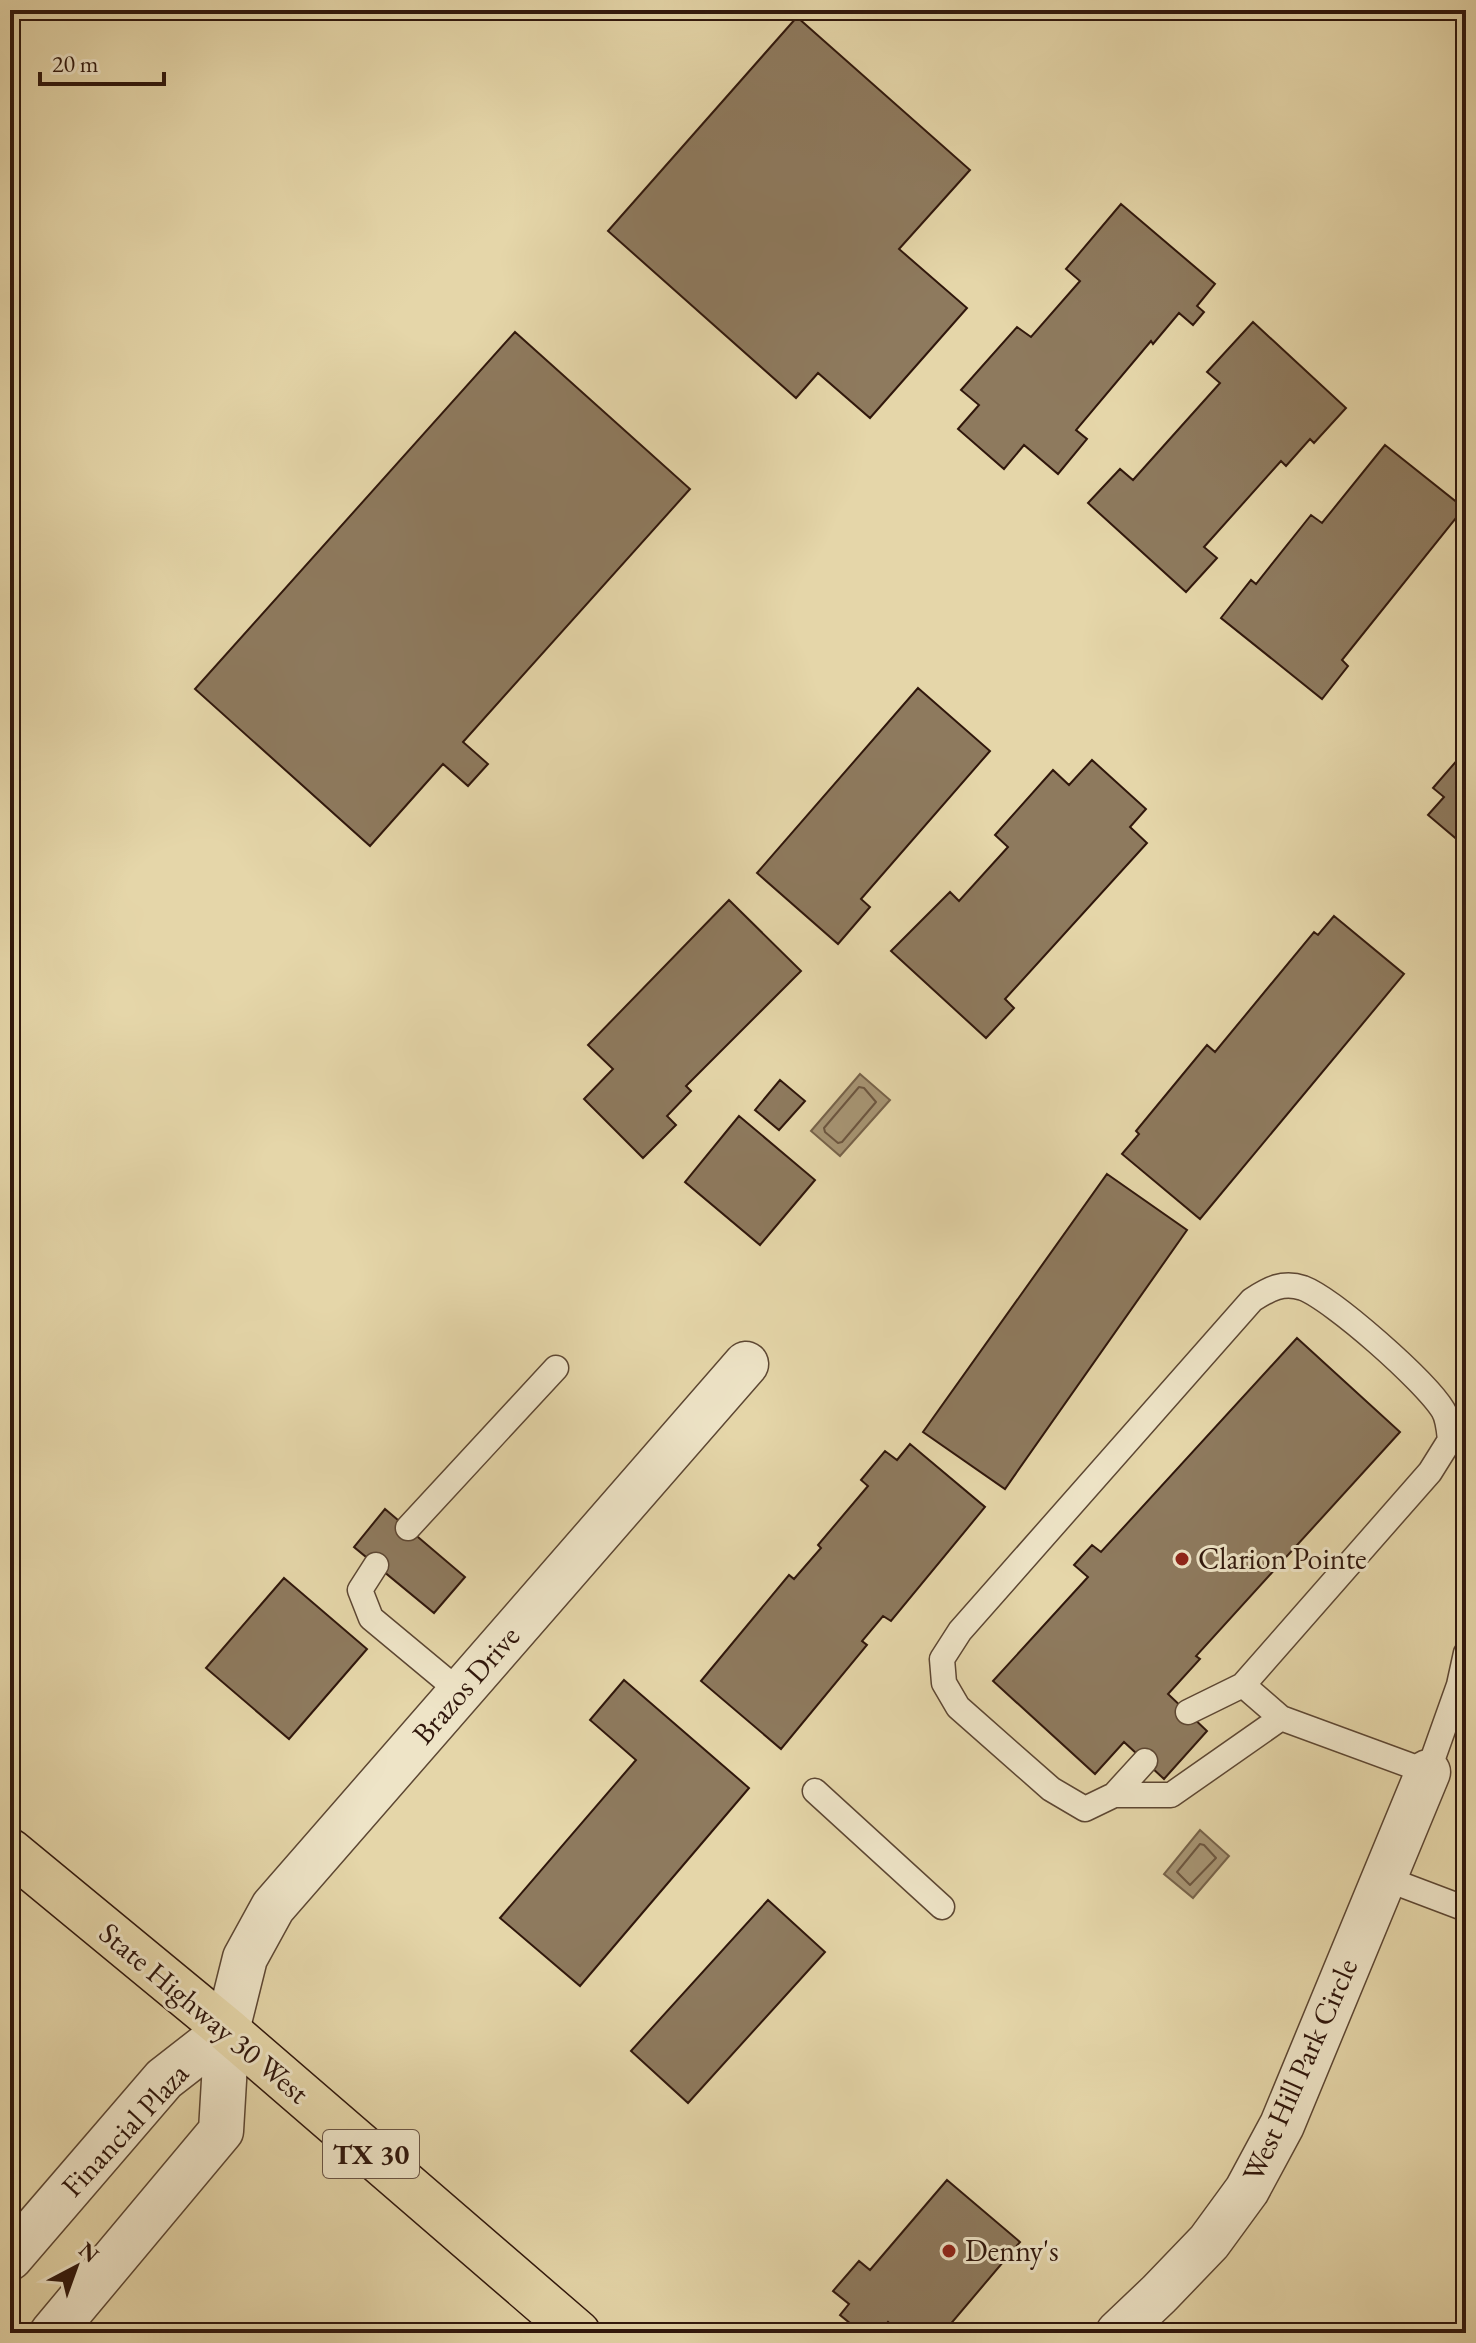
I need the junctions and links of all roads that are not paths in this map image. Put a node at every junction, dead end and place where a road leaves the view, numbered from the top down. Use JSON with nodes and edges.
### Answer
{"nodes":[{"id":1,"x":746,"y":1364,"type":"dead end"},
{"id":2,"x":556,"y":1368,"type":"dead end"},
{"id":3,"x":408,"y":1528,"type":"dead end"},
{"id":4,"x":376,"y":1565,"type":"dead end"},
{"id":5,"x":1466,"y":1653,"type":"edge"},
{"id":6,"x":1243,"y":1685,"type":"junction"},
{"id":7,"x":460,"y":1692,"type":"junction"},
{"id":8,"x":1188,"y":1712,"type":"dead end"},
{"id":9,"x":1281,"y":1718,"type":"junction"},
{"id":10,"x":1145,"y":1761,"type":"dead end"},
{"id":11,"x":1428,"y":1772,"type":"junction"},
{"id":12,"x":815,"y":1791,"type":"dead end"},
{"id":13,"x":1114,"y":1795,"type":"junction"},
{"id":14,"x":10,"y":1851,"type":"edge"},
{"id":15,"x":1384,"y":1878,"type":"junction"},
{"id":16,"x":942,"y":1907,"type":"dead end"},
{"id":17,"x":1466,"y":1909,"type":"edge"},
{"id":18,"x":227,"y":2030,"type":"junction"},
{"id":19,"x":10,"y":2258,"type":"edge"},
{"id":20,"x":52,"y":2333,"type":"edge"},
{"id":21,"x":578,"y":2333,"type":"edge"},
{"id":22,"x":1118,"y":2333,"type":"edge"}],
"edges":[{"from":1,"to":7,"type":"street","name":"Brazos Drive"},
{"from":2,"to":3,"type":"lane"},
{"from":4,"to":7,"type":"lane"},
{"from":5,"to":11,"type":"lane"},
{"from":6,"to":8,"type":"lane"},
{"from":6,"to":9,"type":"lane"},
{"from":6,"to":13,"type":"lane"},
{"from":7,"to":18,"type":"street","name":"Brazos Drive"},
{"from":9,"to":11,"type":"lane"},
{"from":9,"to":13,"type":"lane"},
{"from":10,"to":13,"type":"lane"},
{"from":11,"to":15,"type":"street","name":"West Hill Park Circle"},
{"from":12,"to":16,"type":"lane"},
{"from":14,"to":18,"type":"main road","name":"State Highway 30 West","number":"TX 30"},
{"from":15,"to":17,"type":"lane"},
{"from":15,"to":22,"type":"street","name":"West Hill Park Circle"},
{"from":18,"to":19,"type":"street","name":"Financial Plaza"},
{"from":18,"to":20,"type":"street","name":"Financial Plaza"},
{"from":18,"to":21,"type":"main road","name":"State Highway 30 West","number":"TX 30"}]}
